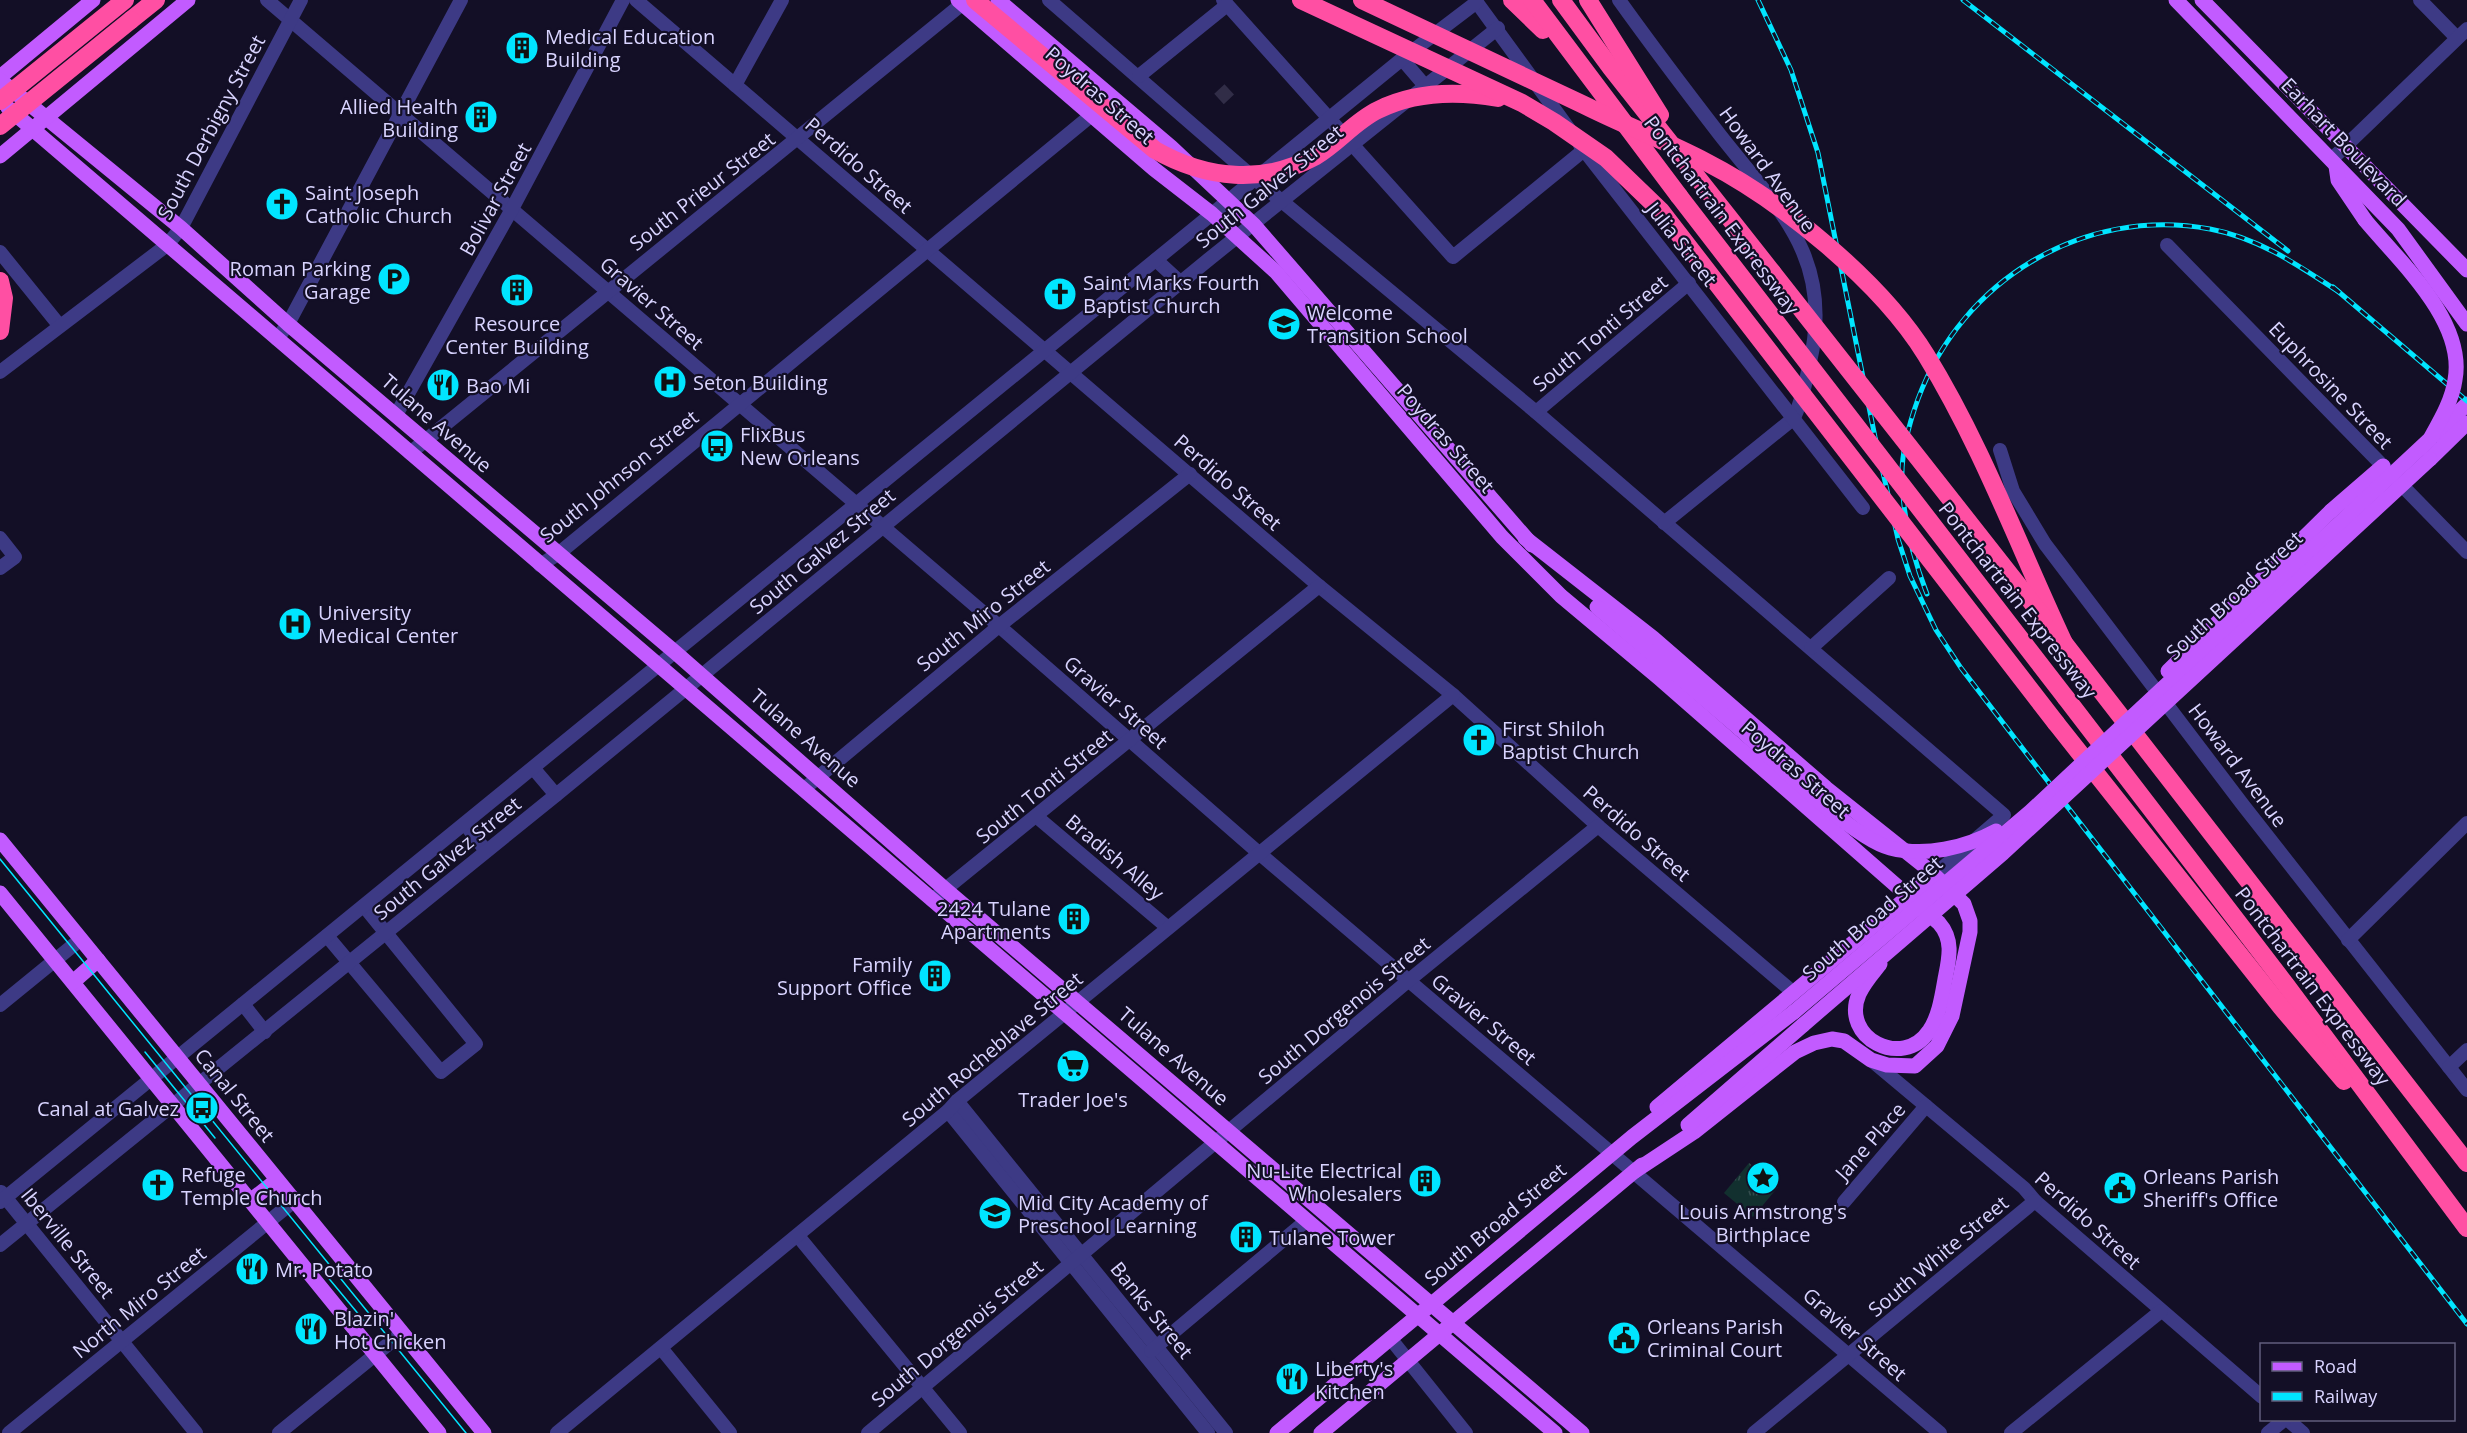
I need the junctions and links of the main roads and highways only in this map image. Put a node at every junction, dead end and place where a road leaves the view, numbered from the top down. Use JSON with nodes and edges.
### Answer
{"nodes":[{"id":1,"x":93,"y":0,"type":"edge"},
{"id":2,"x":125,"y":0,"type":"edge"},
{"id":3,"x":156,"y":0,"type":"edge"},
{"id":4,"x":188,"y":0,"type":"edge"},
{"id":5,"x":998,"y":0,"type":"edge"},
{"id":6,"x":1301,"y":0,"type":"edge"},
{"id":7,"x":1362,"y":0,"type":"edge"},
{"id":8,"x":1512,"y":0,"type":"edge"},
{"id":9,"x":1532,"y":0,"type":"edge"},
{"id":10,"x":1561,"y":0,"type":"edge"},
{"id":11,"x":1588,"y":0,"type":"edge"},
{"id":12,"x":2176,"y":0,"type":"edge"},
{"id":13,"x":2202,"y":0,"type":"edge"},
{"id":14,"x":965,"y":1,"type":"edge"},
{"id":15,"x":2220,"y":19,"type":"junction"},
{"id":16,"x":2207,"y":32,"type":"junction"},
{"id":17,"x":1578,"y":64,"type":"junction"},
{"id":18,"x":0,"y":78,"type":"edge"},
{"id":19,"x":0,"y":101,"type":"edge"},
{"id":20,"x":1522,"y":103,"type":"junction"},
{"id":21,"x":47,"y":116,"type":"junction"},
{"id":22,"x":0,"y":126,"type":"edge"},
{"id":23,"x":33,"y":129,"type":"junction"},
{"id":24,"x":0,"y":156,"type":"edge"},
{"id":25,"x":2333,"y":161,"type":"junction"},
{"id":26,"x":1700,"y":181,"type":"junction"},
{"id":27,"x":2467,"y":270,"type":"edge"},
{"id":28,"x":0,"y":281,"type":"edge"},
{"id":29,"x":2467,"y":324,"type":"edge"},
{"id":30,"x":0,"y":330,"type":"edge"},
{"id":31,"x":2467,"y":404,"type":"edge"},
{"id":32,"x":2467,"y":423,"type":"edge"},
{"id":33,"x":2467,"y":434,"type":"edge"},
{"id":34,"x":2430,"y":440,"type":"junction"},
{"id":35,"x":2430,"y":459,"type":"junction"},
{"id":36,"x":2383,"y":466,"type":"road end"},
{"id":37,"x":1525,"y":538,"type":"junction"},
{"id":38,"x":2064,"y":643,"type":"junction"},
{"id":39,"x":2109,"y":739,"type":"junction"},
{"id":40,"x":2030,"y":812,"type":"junction"},
{"id":41,"x":0,"y":840,"type":"edge"},
{"id":42,"x":1934,"y":875,"type":"junction"},
{"id":43,"x":0,"y":893,"type":"edge"},
{"id":44,"x":1910,"y":897,"type":"junction"},
{"id":45,"x":1889,"y":952,"type":"junction"},
{"id":46,"x":98,"y":960,"type":"junction"},
{"id":47,"x":73,"y":982,"type":"junction"},
{"id":48,"x":1613,"y":1153,"type":"junction"},
{"id":49,"x":2467,"y":1163,"type":"edge"},
{"id":50,"x":1635,"y":1171,"type":"junction"},
{"id":51,"x":277,"y":1180,"type":"junction"},
{"id":52,"x":1563,"y":1196,"type":"junction"},
{"id":53,"x":250,"y":1201,"type":"junction"},
{"id":54,"x":1580,"y":1216,"type":"junction"},
{"id":55,"x":2462,"y":1222,"type":"edge"},
{"id":56,"x":1488,"y":1258,"type":"junction"},
{"id":57,"x":1508,"y":1276,"type":"junction"},
{"id":58,"x":1431,"y":1304,"type":"junction"},
{"id":59,"x":1418,"y":1315,"type":"junction"},
{"id":60,"x":1454,"y":1324,"type":"junction"},
{"id":61,"x":1441,"y":1335,"type":"junction"},
{"id":62,"x":1330,"y":1389,"type":"junction"},
{"id":63,"x":1348,"y":1411,"type":"junction"},
{"id":64,"x":439,"y":1433,"type":"edge"},
{"id":65,"x":484,"y":1433,"type":"edge"},
{"id":66,"x":1277,"y":1433,"type":"edge"},
{"id":67,"x":1321,"y":1433,"type":"edge"},
{"id":68,"x":1555,"y":1433,"type":"edge"},
{"id":69,"x":1582,"y":1433,"type":"edge"}],
"edges":[{"from":1,"to":18,"type":"main road"},
{"from":2,"to":19,"type":"highway","bridge":true},
{"from":3,"to":22,"type":"highway","bridge":true},
{"from":4,"to":21,"type":"main road"},
{"from":5,"to":37,"type":"main road","name":"Poydras Street"},
{"from":6,"to":20,"type":"highway","bridge":true},
{"from":7,"to":38,"type":"highway","bridge":true},
{"from":8,"to":17,"type":"highway"},
{"from":9,"to":17,"type":"highway","name":"Pontchartrain Expressway"},
{"from":10,"to":26,"type":"highway","name":"Pontchartrain Expressway"},
{"from":11,"to":26,"type":"highway"},
{"from":12,"to":16,"type":"main road","name":"Earhart Boulevard"},
{"from":13,"to":15,"type":"main road","name":"Earhart Boulevard"},
{"from":14,"to":20,"type":"highway","bridge":true},
{"from":14,"to":44,"type":"main road","name":"Poydras Street"},
{"from":15,"to":16,"type":"main road"},
{"from":15,"to":27,"type":"main road","name":"Earhart Boulevard"},
{"from":16,"to":25,"type":"main road","name":"Earhart Boulevard"},
{"from":17,"to":55,"type":"highway","name":"Pontchartrain Expressway","bridge":true},
{"from":18,"to":21,"type":"main road","name":"Tulane Avenue"},
{"from":19,"to":23,"type":"main road","name":"Tulane Avenue"},
{"from":20,"to":55,"type":"highway","bridge":true},
{"from":21,"to":23,"type":"main road"},
{"from":21,"to":58,"type":"main road","name":"Tulane Avenue"},
{"from":23,"to":24,"type":"main road"},
{"from":23,"to":59,"type":"main road","name":"Tulane Avenue"},
{"from":25,"to":29,"type":"main road","name":"Earhart Boulevard"},
{"from":25,"to":34,"type":"main road","bridge":true},
{"from":26,"to":38,"type":"highway","name":"Pontchartrain Expressway","bridge":true},
{"from":28,"to":30,"type":"highway"},
{"from":31,"to":34,"type":"main road","name":"South Broad Street"},
{"from":32,"to":35,"type":"main road","name":"South Broad Street"},
{"from":33,"to":35,"type":"main road"},
{"from":34,"to":39,"type":"main road","name":"South Broad Street","bridge":true},
{"from":35,"to":45,"type":"main road","name":"South Broad Street","bridge":true},
{"from":36,"to":39,"type":"main road","bridge":true},
{"from":37,"to":40,"type":"main road","bridge":true},
{"from":37,"to":42,"type":"main road"},
{"from":38,"to":49,"type":"highway","name":"Pontchartrain Expressway"},
{"from":39,"to":40,"type":"main road","name":"South Broad Street","bridge":true},
{"from":40,"to":48,"type":"main road","name":"South Broad Street","bridge":true},
{"from":41,"to":46,"type":"main road","name":"Canal Street"},
{"from":42,"to":44,"type":"main road"},
{"from":42,"to":50,"type":"main road"},
{"from":43,"to":47,"type":"main road"},
{"from":44,"to":45,"type":"main road","name":"Poydras Street","bridge":true},
{"from":44,"to":48,"type":"main road"},
{"from":45,"to":50,"type":"main road","name":"South Broad Street","bridge":true},
{"from":46,"to":47,"type":"main road"},
{"from":46,"to":51,"type":"main road","name":"Canal Street"},
{"from":47,"to":53,"type":"main road"},
{"from":48,"to":52,"type":"main road","name":"South Broad Street"},
{"from":50,"to":54,"type":"main road","name":"South Broad Street"},
{"from":51,"to":53,"type":"main road"},
{"from":51,"to":65,"type":"main road","name":"Canal Street"},
{"from":52,"to":54,"type":"main road"},
{"from":52,"to":56,"type":"main road","name":"South Broad Street"},
{"from":53,"to":64,"type":"main road"},
{"from":54,"to":57,"type":"main road","name":"South Broad Street"},
{"from":56,"to":57,"type":"main road"},
{"from":56,"to":58,"type":"main road","name":"South Broad Street"},
{"from":57,"to":60,"type":"main road","name":"South Broad Street"},
{"from":58,"to":59,"type":"main road","name":"South Broad Street"},
{"from":58,"to":60,"type":"main road","name":"Tulane Avenue"},
{"from":59,"to":61,"type":"main road","name":"Tulane Avenue"},
{"from":59,"to":62,"type":"main road","name":"South Broad Street"},
{"from":60,"to":61,"type":"main road","name":"South Broad Street"},
{"from":60,"to":69,"type":"main road","name":"Tulane Avenue"},
{"from":61,"to":63,"type":"main road","name":"South Broad Street"},
{"from":61,"to":68,"type":"main road","name":"Tulane Avenue"},
{"from":62,"to":63,"type":"main road"},
{"from":62,"to":66,"type":"main road","name":"South Broad Street"},
{"from":63,"to":67,"type":"main road","name":"South Broad Street"}]}
